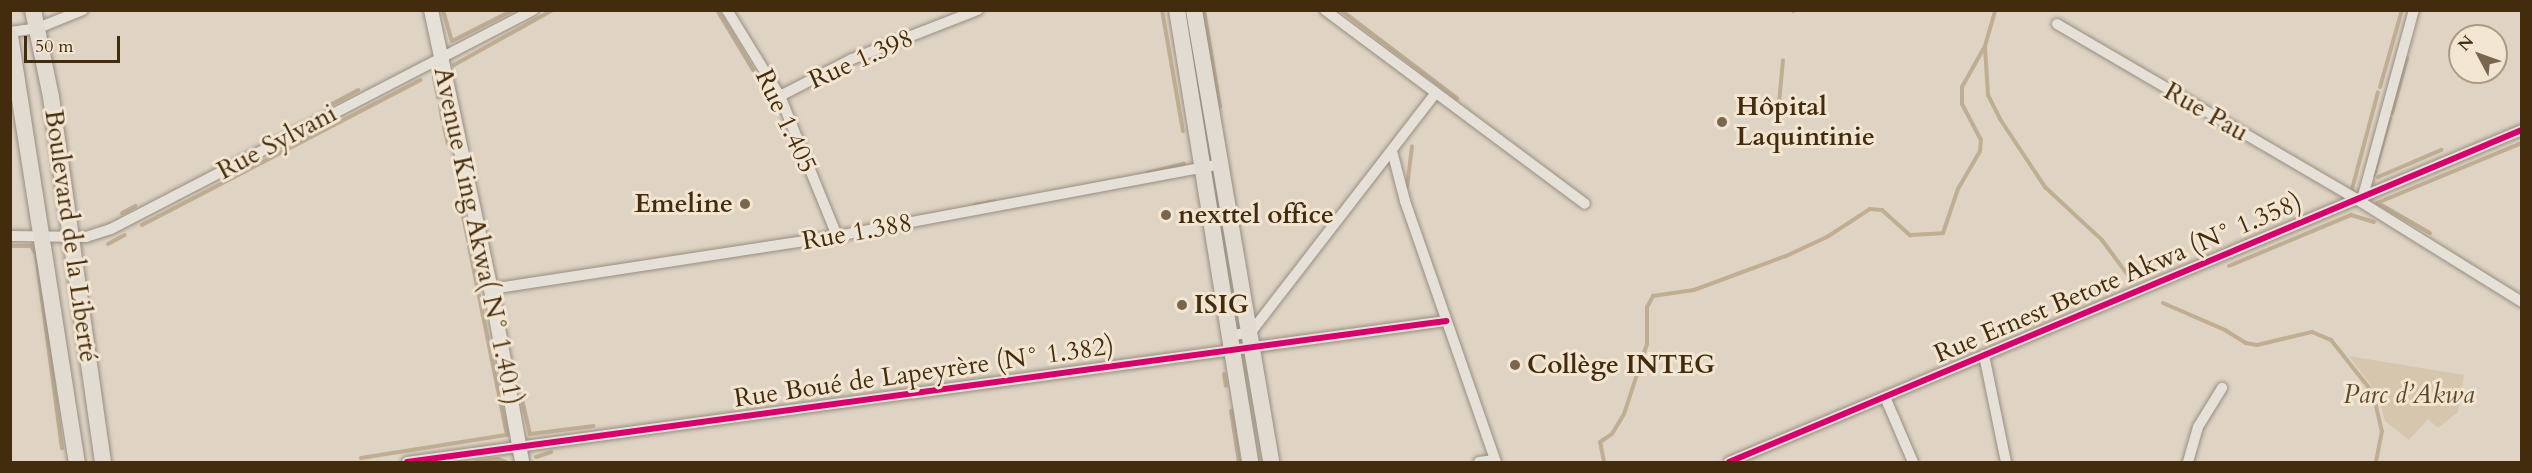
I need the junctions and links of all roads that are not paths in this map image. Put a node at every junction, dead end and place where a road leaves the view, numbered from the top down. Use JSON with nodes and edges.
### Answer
{"nodes":[{"id":1,"x":33,"y":10,"type":"edge"},
{"id":2,"x":83,"y":10,"type":"edge"},
{"id":3,"x":431,"y":10,"type":"edge"},
{"id":4,"x":534,"y":10,"type":"edge"},
{"id":5,"x":727,"y":10,"type":"edge"},
{"id":6,"x":978,"y":10,"type":"edge"},
{"id":7,"x":1177,"y":10,"type":"edge"},
{"id":8,"x":1194,"y":10,"type":"edge"},
{"id":9,"x":1325,"y":10,"type":"edge"},
{"id":10,"x":2414,"y":10,"type":"edge"},
{"id":11,"x":2057,"y":24,"type":"dead end"},
{"id":12,"x":38,"y":28,"type":"junction"},
{"id":13,"x":10,"y":34,"type":"edge"},
{"id":14,"x":441,"y":57,"type":"junction"},
{"id":15,"x":1436,"y":93,"type":"junction"},
{"id":16,"x":780,"y":96,"type":"junction"},
{"id":17,"x":2522,"y":130,"type":"edge"},
{"id":18,"x":1392,"y":152,"type":"junction"},
{"id":19,"x":1221,"y":164,"type":"junction"},
{"id":20,"x":1202,"y":168,"type":"junction"},
{"id":21,"x":2360,"y":198,"type":"junction"},
{"id":22,"x":1585,"y":204,"type":"dead end"},
{"id":23,"x":10,"y":236,"type":"edge"},
{"id":24,"x":837,"y":236,"type":"junction"},
{"id":25,"x":42,"y":237,"type":"junction"},
{"id":26,"x":72,"y":237,"type":"junction"},
{"id":27,"x":491,"y":289,"type":"junction"},
{"id":28,"x":2522,"y":302,"type":"edge"},
{"id":29,"x":1446,"y":321,"type":"junction"},
{"id":30,"x":1252,"y":339,"type":"junction"},
{"id":31,"x":1228,"y":342,"type":"junction"},
{"id":32,"x":1984,"y":356,"type":"junction"},
{"id":33,"x":2222,"y":388,"type":"dead end"},
{"id":34,"x":1885,"y":397,"type":"junction"},
{"id":35,"x":520,"y":448,"type":"junction"},
{"id":36,"x":1495,"y":461,"type":"edge"},
{"id":37,"x":77,"y":462,"type":"edge"},
{"id":38,"x":103,"y":462,"type":"edge"},
{"id":39,"x":407,"y":462,"type":"edge"},
{"id":40,"x":522,"y":462,"type":"edge"},
{"id":41,"x":1250,"y":462,"type":"edge"},
{"id":42,"x":1271,"y":462,"type":"edge"},
{"id":43,"x":1479,"y":462,"type":"edge"},
{"id":44,"x":1729,"y":462,"type":"edge"},
{"id":45,"x":1913,"y":462,"type":"edge"},
{"id":46,"x":2006,"y":462,"type":"edge"},
{"id":47,"x":2188,"y":462,"type":"edge"}],
"edges":[{"from":1,"to":12,"type":"main road","name":"Boulevard de la Liberté"},
{"from":2,"to":12,"type":"street"},
{"from":3,"to":14,"type":"street","name":"Avenue King Akwa( N° 1.401)"},
{"from":4,"to":14,"type":"street","name":"Rue Sylvani"},
{"from":5,"to":16,"type":"street","name":"Rue 1.405"},
{"from":6,"to":16,"type":"street","name":"Rue 1.398"},
{"from":7,"to":20,"type":"main road"},
{"from":8,"to":19,"type":"main road"},
{"from":9,"to":15,"type":"street"},
{"from":10,"to":21,"type":"street"},
{"from":11,"to":21,"type":"street","name":"Rue Pau"},
{"from":12,"to":13,"type":"street"},
{"from":12,"to":26,"type":"main road","name":"Boulevard de la Liberté"},
{"from":13,"to":25,"type":"main road","name":"Boulevard de la Liberté"},
{"from":14,"to":26,"type":"street","name":"Rue Sylvani"},
{"from":14,"to":27,"type":"street","name":"Avenue King Akwa( N° 1.401)"},
{"from":15,"to":18,"type":"street"},
{"from":15,"to":22,"type":"street"},
{"from":16,"to":24,"type":"street","name":"Rue 1.405"},
{"from":17,"to":21,"type":"street","name":"Rue Ernest Betote Akwa (N° 1.358)"},
{"from":18,"to":29,"type":"street"},
{"from":18,"to":30,"type":"street"},
{"from":19,"to":20,"type":"street","name":"Rue 1.388"},
{"from":19,"to":30,"type":"main road"},
{"from":20,"to":24,"type":"street","name":"Rue 1.388"},
{"from":20,"to":31,"type":"main road"},
{"from":21,"to":28,"type":"street","name":"Rue Pau"},
{"from":21,"to":32,"type":"street","name":"Rue Ernest Betote Akwa (N° 1.358)"},
{"from":23,"to":25,"type":"street","name":"Rue Sylvani"},
{"from":24,"to":27,"type":"street","name":"Rue 1.388"},
{"from":25,"to":26,"type":"street","name":"Rue Sylvani"},
{"from":25,"to":37,"type":"main road","name":"Boulevard de la Liberté"},
{"from":26,"to":38,"type":"main road","name":"Boulevard de la Liberté"},
{"from":27,"to":35,"type":"street","name":"Avenue King Akwa( N° 1.401)"},
{"from":29,"to":30,"type":"street"},
{"from":29,"to":36,"type":"street"},
{"from":30,"to":31,"type":"street","name":"Rue Boué de Lapeyrère (N° 1.382)"},
{"from":30,"to":42,"type":"main road"},
{"from":31,"to":35,"type":"street","name":"Rue Boué de Lapeyrère (N° 1.382)"},
{"from":31,"to":41,"type":"main road"},
{"from":32,"to":34,"type":"street","name":"Rue Ernest Betote Akwa (N° 1.358)"},
{"from":32,"to":46,"type":"street"},
{"from":33,"to":47,"type":"street"},
{"from":34,"to":44,"type":"street","name":"Rue Ernest Betote Akwa (N° 1.358)"},
{"from":34,"to":45,"type":"street"},
{"from":35,"to":39,"type":"street","name":"Rue Boué de Lapeyrère (N° 1.382)"},
{"from":35,"to":40,"type":"street","name":"Avenue King Akwa( N° 1.401)"},
{"from":36,"to":43,"type":"street"}]}
